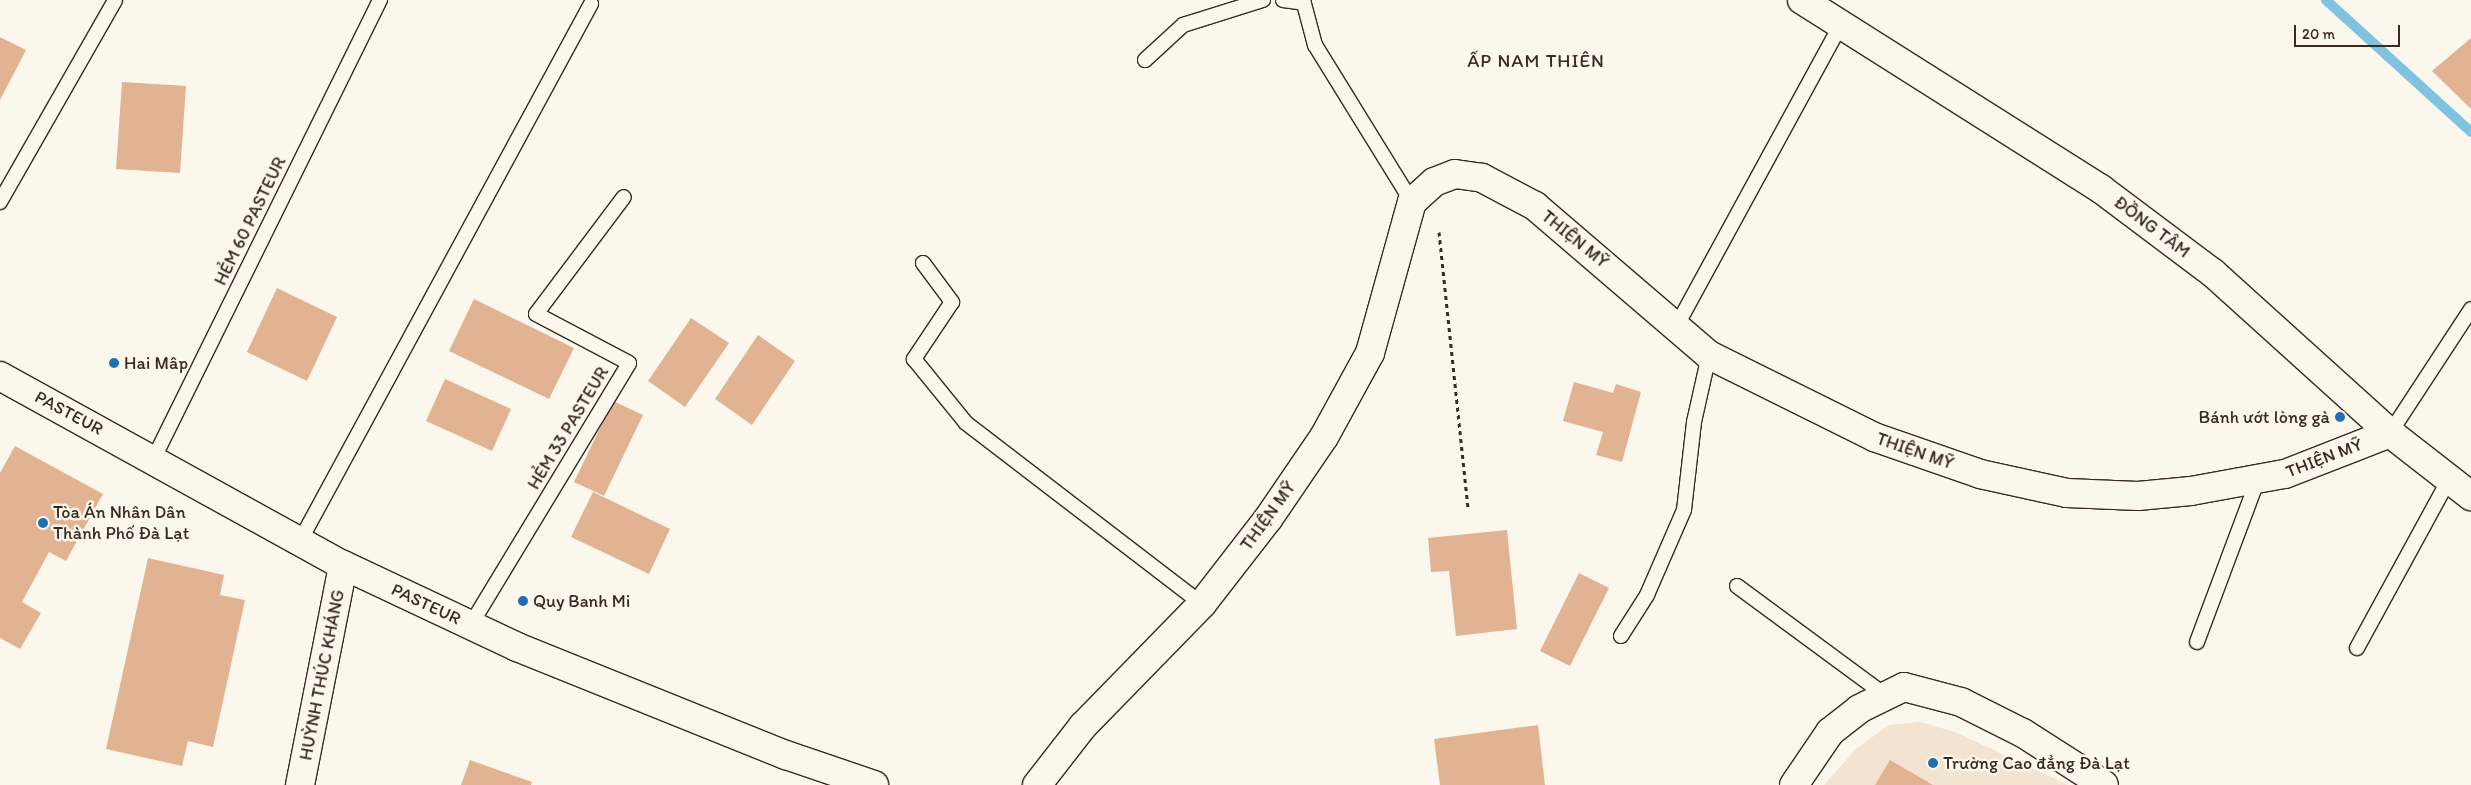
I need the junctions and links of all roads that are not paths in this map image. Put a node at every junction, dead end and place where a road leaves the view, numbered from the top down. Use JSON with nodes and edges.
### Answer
{"nodes":[{"id":1,"x":115,"y":0,"type":"edge"},
{"id":2,"x":380,"y":0,"type":"edge"},
{"id":3,"x":1263,"y":0,"type":"edge"},
{"id":4,"x":1283,"y":0,"type":"edge"},
{"id":5,"x":1802,"y":0,"type":"edge"},
{"id":6,"x":1304,"y":1,"type":"edge"},
{"id":7,"x":591,"y":4,"type":"dead end"},
{"id":8,"x":1841,"y":24,"type":"junction"},
{"id":9,"x":1145,"y":60,"type":"dead end"},
{"id":10,"x":624,"y":197,"type":"dead end"},
{"id":11,"x":0,"y":202,"type":"edge"},
{"id":12,"x":1412,"y":202,"type":"junction"},
{"id":13,"x":923,"y":263,"type":"dead end"},
{"id":14,"x":2471,"y":310,"type":"edge"},
{"id":15,"x":1676,"y":327,"type":"junction"},
{"id":16,"x":1709,"y":355,"type":"junction"},
{"id":17,"x":0,"y":376,"type":"edge"},
{"id":18,"x":2390,"y":433,"type":"junction"},
{"id":19,"x":154,"y":458,"type":"junction"},
{"id":20,"x":2258,"y":479,"type":"junction"},
{"id":21,"x":2448,"y":481,"type":"junction"},
{"id":22,"x":2471,"y":496,"type":"edge"},
{"id":23,"x":300,"y":541,"type":"junction"},
{"id":24,"x":343,"y":565,"type":"junction"},
{"id":25,"x":1737,"y":586,"type":"dead end"},
{"id":26,"x":1202,"y":604,"type":"junction"},
{"id":27,"x":470,"y":626,"type":"junction"},
{"id":28,"x":1621,"y":636,"type":"dead end"},
{"id":29,"x":2197,"y":642,"type":"dead end"},
{"id":30,"x":2356,"y":648,"type":"dead end"},
{"id":31,"x":1885,"y":695,"type":"junction"},
{"id":32,"x":300,"y":785,"type":"edge"},
{"id":33,"x":874,"y":785,"type":"edge"},
{"id":34,"x":1037,"y":785,"type":"edge"},
{"id":35,"x":1794,"y":785,"type":"edge"},
{"id":36,"x":2104,"y":785,"type":"edge"}],
"edges":[{"from":1,"to":11,"type":"lane"},
{"from":2,"to":19,"type":"lane","name":"HẺM 60 PASTEUR"},
{"from":3,"to":9,"type":"lane"},
{"from":4,"to":6,"type":"lane"},
{"from":5,"to":8,"type":"street","name":"ĐỒNG TÂM"},
{"from":6,"to":12,"type":"lane"},
{"from":7,"to":23,"type":"lane"},
{"from":8,"to":15,"type":"lane"},
{"from":8,"to":18,"type":"street","name":"ĐỒNG TÂM"},
{"from":10,"to":27,"type":"lane","name":"HẺM 33 PASTEUR"},
{"from":12,"to":15,"type":"street","name":"THIỆN MỸ"},
{"from":12,"to":26,"type":"street","name":"THIỆN MỸ"},
{"from":13,"to":26,"type":"lane"},
{"from":14,"to":18,"type":"lane"},
{"from":15,"to":16,"type":"street","name":"THIỆN MỸ"},
{"from":16,"to":20,"type":"street","name":"THIỆN MỸ"},
{"from":16,"to":28,"type":"lane"},
{"from":17,"to":19,"type":"street","name":"PASTEUR"},
{"from":18,"to":20,"type":"street","name":"THIỆN MỸ"},
{"from":18,"to":21,"type":"street","name":"ĐỒNG TÂM"},
{"from":19,"to":23,"type":"street","name":"PASTEUR"},
{"from":20,"to":29,"type":"lane"},
{"from":21,"to":22,"type":"street","name":"ĐỒNG TÂM"},
{"from":21,"to":30,"type":"lane"},
{"from":23,"to":24,"type":"street","name":"PASTEUR"},
{"from":24,"to":27,"type":"street","name":"PASTEUR"},
{"from":24,"to":32,"type":"street","name":"HUỲNH THÚC KHÁNG"},
{"from":25,"to":31,"type":"lane"},
{"from":26,"to":34,"type":"street","name":"THIỆN MỸ"},
{"from":27,"to":33,"type":"street","name":"PASTEUR"},
{"from":31,"to":35,"type":"street"},
{"from":31,"to":36,"type":"street"}]}
